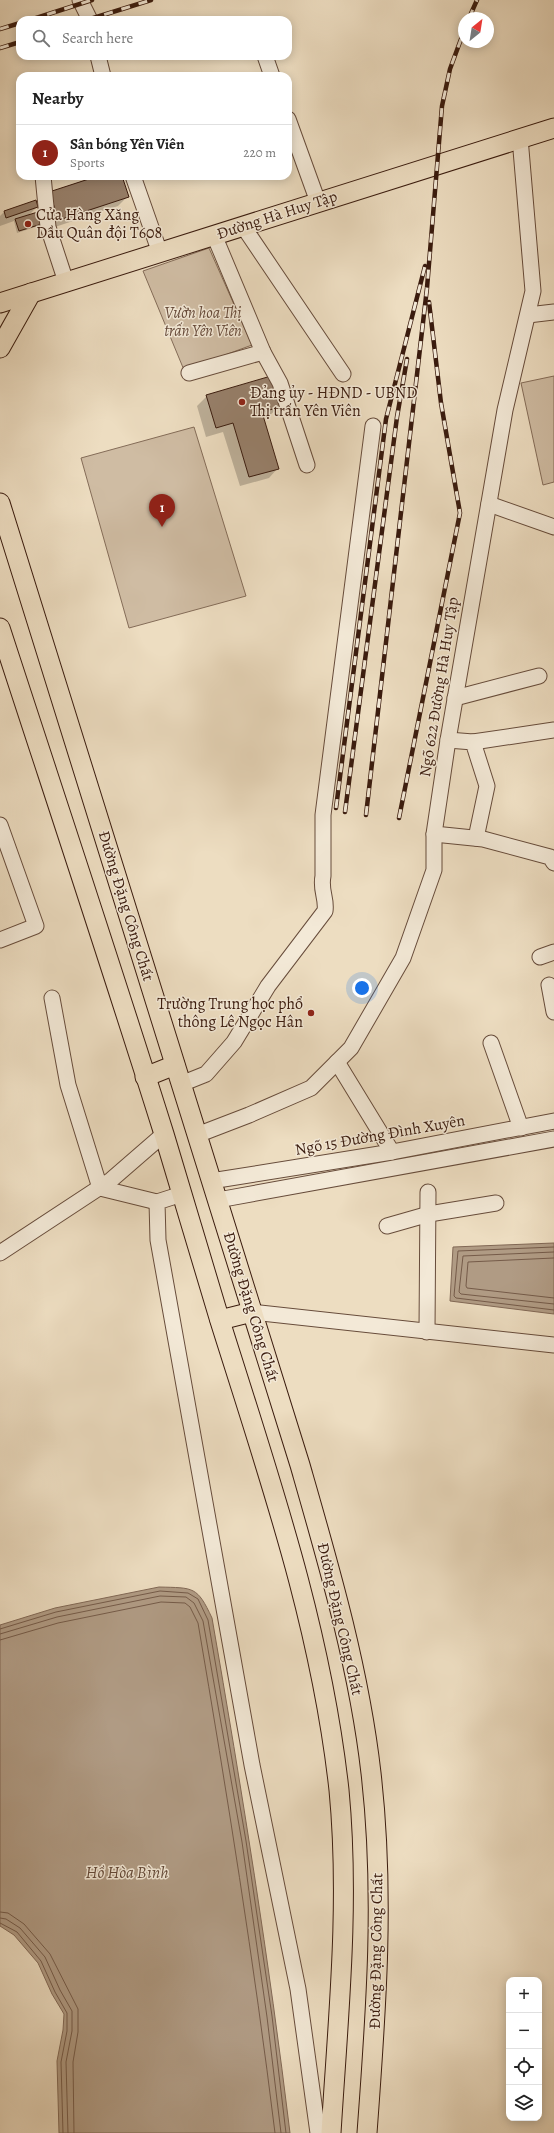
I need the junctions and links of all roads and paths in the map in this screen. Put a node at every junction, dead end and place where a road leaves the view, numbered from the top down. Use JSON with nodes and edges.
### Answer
{"nodes":[{"id":1,"x":80,"y":0,"type":"edge"},
{"id":2,"x":88,"y":16,"type":"edge"},
{"id":3,"x":99,"y":60,"type":"edge"},
{"id":4,"x":266,"y":60,"type":"edge"},
{"id":5,"x":102,"y":72,"type":"edge"},
{"id":6,"x":271,"y":72,"type":"edge"},
{"id":7,"x":554,"y":128,"type":"edge"},
{"id":8,"x":292,"y":130,"type":"edge"},
{"id":9,"x":520,"y":138,"type":"junction"},
{"id":10,"x":43,"y":180,"type":"edge"},
{"id":11,"x":134,"y":180,"type":"edge"},
{"id":12,"x":318,"y":202,"type":"junction"},
{"id":13,"x":243,"y":226,"type":"junction"},
{"id":14,"x":214,"y":235,"type":"junction"},
{"id":15,"x":160,"y":252,"type":"junction"},
{"id":16,"x":66,"y":282,"type":"junction"},
{"id":17,"x":31,"y":293,"type":"junction"},
{"id":18,"x":0,"y":303,"type":"edge"},
{"id":19,"x":554,"y":312,"type":"edge"},
{"id":20,"x":528,"y":314,"type":"junction"},
{"id":21,"x":0,"y":348,"type":"edge"},
{"id":22,"x":263,"y":352,"type":"junction"},
{"id":23,"x":189,"y":373,"type":"dead end"},
{"id":24,"x":343,"y":374,"type":"dead end"},
{"id":25,"x":373,"y":426,"type":"dead end"},
{"id":26,"x":307,"y":465,"type":"dead end"},
{"id":27,"x":0,"y":503,"type":"edge"},
{"id":28,"x":489,"y":504,"type":"junction"},
{"id":29,"x":554,"y":527,"type":"edge"},
{"id":30,"x":0,"y":628,"type":"edge"},
{"id":31,"x":539,"y":676,"type":"dead end"},
{"id":32,"x":455,"y":698,"type":"junction"},
{"id":33,"x":554,"y":730,"type":"edge"},
{"id":34,"x":448,"y":740,"type":"junction"},
{"id":35,"x":473,"y":742,"type":"junction"},
{"id":36,"x":0,"y":825,"type":"edge"},
{"id":37,"x":434,"y":834,"type":"junction"},
{"id":38,"x":476,"y":838,"type":"junction"},
{"id":39,"x":554,"y":863,"type":"edge"},
{"id":40,"x":0,"y":940,"type":"edge"},
{"id":41,"x":549,"y":985,"type":"dead end"},
{"id":42,"x":52,"y":998,"type":"dead end"},
{"id":43,"x":554,"y":1012,"type":"edge"},
{"id":44,"x":491,"y":1043,"type":"dead end"},
{"id":45,"x":337,"y":1062,"type":"junction"},
{"id":46,"x":175,"y":1065,"type":"junction"},
{"id":47,"x":145,"y":1077,"type":"junction"},
{"id":48,"x":181,"y":1084,"type":"junction"},
{"id":49,"x":554,"y":1123,"type":"edge"},
{"id":50,"x":521,"y":1128,"type":"junction"},
{"id":51,"x":164,"y":1134,"type":"junction"},
{"id":52,"x":197,"y":1135,"type":"junction"},
{"id":53,"x":554,"y":1139,"type":"edge"},
{"id":54,"x":392,"y":1152,"type":"junction"},
{"id":55,"x":211,"y":1181,"type":"junction"},
{"id":56,"x":100,"y":1188,"type":"junction"},
{"id":57,"x":428,"y":1192,"type":"dead end"},
{"id":58,"x":182,"y":1194,"type":"junction"},
{"id":59,"x":218,"y":1200,"type":"junction"},
{"id":60,"x":157,"y":1202,"type":"junction"},
{"id":61,"x":496,"y":1203,"type":"dead end"},
{"id":62,"x":428,"y":1214,"type":"junction"},
{"id":63,"x":387,"y":1226,"type":"dead end"},
{"id":64,"x":0,"y":1253,"type":"edge"},
{"id":65,"x":252,"y":1312,"type":"junction"},
{"id":66,"x":220,"y":1320,"type":"junction"},
{"id":67,"x":427,"y":1332,"type":"junction"},
{"id":68,"x":554,"y":1345,"type":"edge"},
{"id":69,"x":318,"y":2133,"type":"edge"},
{"id":70,"x":331,"y":2133,"type":"edge"},
{"id":71,"x":367,"y":2133,"type":"edge"}],
"edges":[{"from":1,"to":2,"type":"street"},
{"from":3,"to":5,"type":"street"},
{"from":4,"to":6,"type":"street"},
{"from":7,"to":9,"type":"main road","name":"Đường Hà Huy Tập"},
{"from":8,"to":12,"type":"street"},
{"from":9,"to":12,"type":"main road","name":"Đường Hà Huy Tập"},
{"from":9,"to":20,"type":"street","name":"Ngõ 622 Đường Hà Huy Tập"},
{"from":10,"to":16,"type":"street"},
{"from":11,"to":15,"type":"street"},
{"from":12,"to":13,"type":"main road","name":"Đường Hà Huy Tập"},
{"from":13,"to":14,"type":"main road","name":"Đường Hà Huy Tập"},
{"from":13,"to":24,"type":"street"},
{"from":14,"to":15,"type":"main road","name":"Đường Hà Huy Tập"},
{"from":14,"to":22,"type":"street"},
{"from":15,"to":16,"type":"main road","name":"Đường Hà Huy Tập"},
{"from":16,"to":17,"type":"main road","name":"Đường Hà Huy Tập"},
{"from":17,"to":18,"type":"main road","name":"Đường Hà Huy Tập"},
{"from":17,"to":21,"type":"main road"},
{"from":19,"to":20,"type":"street"},
{"from":20,"to":28,"type":"street","name":"Ngõ 622 Đường Hà Huy Tập"},
{"from":22,"to":23,"type":"street"},
{"from":22,"to":26,"type":"street"},
{"from":25,"to":48,"type":"street"},
{"from":27,"to":46,"type":"main road","name":"Đường Đặng Công Chất"},
{"from":28,"to":29,"type":"street"},
{"from":28,"to":32,"type":"street","name":"Ngõ 622 Đường Hà Huy Tập"},
{"from":30,"to":47,"type":"main road","name":"Đường Đặng Công Chất"},
{"from":31,"to":32,"type":"street"},
{"from":32,"to":34,"type":"street","name":"Ngõ 622 Đường Hà Huy Tập"},
{"from":33,"to":35,"type":"street"},
{"from":34,"to":35,"type":"street"},
{"from":34,"to":37,"type":"street","name":"Ngõ 622 Đường Hà Huy Tập"},
{"from":35,"to":38,"type":"street"},
{"from":36,"to":40,"type":"street"},
{"from":37,"to":38,"type":"street"},
{"from":37,"to":45,"type":"street","name":"Ngõ 622 Đường Hà Huy Tập"},
{"from":38,"to":39,"type":"street"},
{"from":41,"to":43,"type":"street"},
{"from":42,"to":56,"type":"street"},
{"from":44,"to":50,"type":"street"},
{"from":45,"to":52,"type":"street","name":"Ngõ 622 Đường Hà Huy Tập"},
{"from":45,"to":54,"type":"street"},
{"from":46,"to":47,"type":"main road"},
{"from":46,"to":48,"type":"main road","name":"Đường Đặng Công Chất"},
{"from":47,"to":51,"type":"main road","name":"Đường Đặng Công Chất"},
{"from":48,"to":52,"type":"main road","name":"Đường Đặng Công Chất"},
{"from":49,"to":50,"type":"street","name":"Ngõ 15 Đường Đình Xuyên"},
{"from":50,"to":54,"type":"street","name":"Ngõ 15 Đường Đình Xuyên"},
{"from":51,"to":56,"type":"street"},
{"from":51,"to":58,"type":"main road","name":"Đường Đặng Công Chất"},
{"from":52,"to":55,"type":"main road","name":"Đường Đặng Công Chất"},
{"from":53,"to":59,"type":"street"},
{"from":54,"to":55,"type":"street","name":"Ngõ 15 Đường Đình Xuyên"},
{"from":55,"to":59,"type":"main road","name":"Đường Đặng Công Chất"},
{"from":56,"to":60,"type":"street"},
{"from":56,"to":64,"type":"street"},
{"from":57,"to":62,"type":"street"},
{"from":58,"to":60,"type":"street"},
{"from":58,"to":66,"type":"main road","name":"Đường Đặng Công Chất"},
{"from":59,"to":65,"type":"main road","name":"Đường Đặng Công Chất"},
{"from":60,"to":69,"type":"street"},
{"from":61,"to":62,"type":"street"},
{"from":62,"to":63,"type":"street"},
{"from":62,"to":67,"type":"street"},
{"from":65,"to":66,"type":"main road"},
{"from":65,"to":67,"type":"street"},
{"from":65,"to":71,"type":"main road","name":"Đường Đặng Công Chất"},
{"from":66,"to":70,"type":"main road","name":"Đường Đặng Công Chất"},
{"from":67,"to":68,"type":"street"}]}
